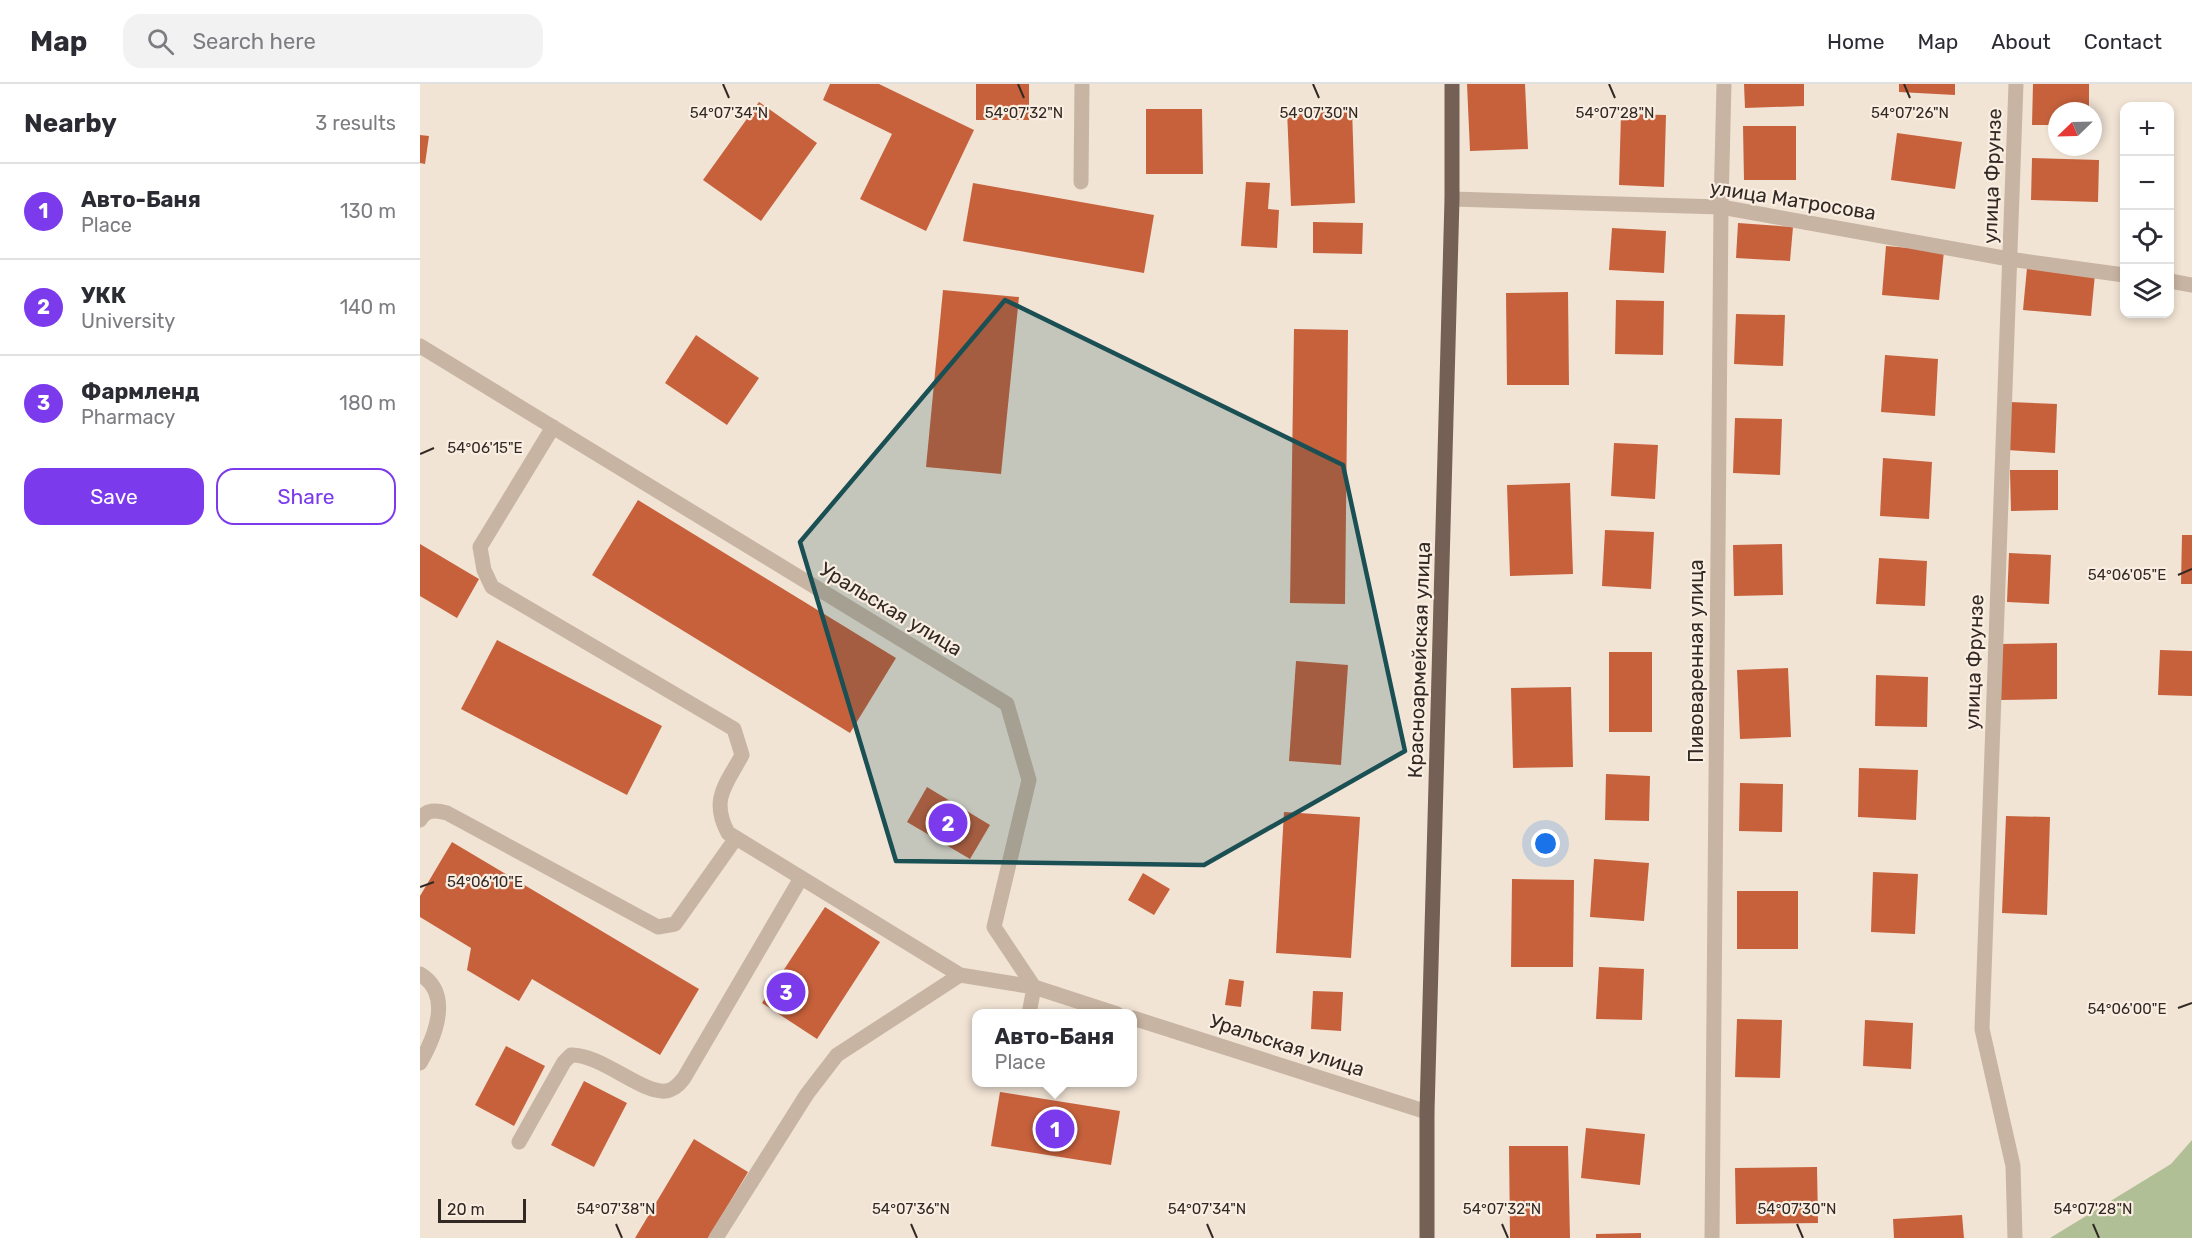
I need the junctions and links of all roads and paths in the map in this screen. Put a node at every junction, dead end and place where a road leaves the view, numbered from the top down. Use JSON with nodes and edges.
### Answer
{"nodes":[{"id":1,"x":1082,"y":84,"type":"edge"},
{"id":2,"x":1452,"y":84,"type":"edge"},
{"id":3,"x":1724,"y":84,"type":"edge"},
{"id":4,"x":2016,"y":84,"type":"edge"},
{"id":5,"x":1081,"y":182,"type":"dead end"},
{"id":6,"x":1452,"y":199,"type":"junction"},
{"id":7,"x":1721,"y":207,"type":"junction"},
{"id":8,"x":2009,"y":259,"type":"junction"},
{"id":9,"x":2120,"y":274,"type":"edge"},
{"id":10,"x":2174,"y":282,"type":"edge"},
{"id":11,"x":2192,"y":285,"type":"edge"},
{"id":12,"x":420,"y":346,"type":"edge"},
{"id":13,"x":553,"y":427,"type":"junction"},
{"id":14,"x":420,"y":820,"type":"edge"},
{"id":15,"x":736,"y":838,"type":"junction"},
{"id":16,"x":801,"y":878,"type":"junction"},
{"id":17,"x":420,"y":974,"type":"edge"},
{"id":18,"x":960,"y":975,"type":"junction"},
{"id":19,"x":1034,"y":987,"type":"junction"},
{"id":20,"x":1030,"y":1009,"type":"edge"},
{"id":21,"x":1102,"y":1009,"type":"edge"},
{"id":22,"x":1137,"y":1019,"type":"edge"},
{"id":23,"x":420,"y":1063,"type":"edge"},
{"id":24,"x":1427,"y":1112,"type":"junction"},
{"id":25,"x":519,"y":1142,"type":"dead end"},
{"id":26,"x":716,"y":1238,"type":"edge"},
{"id":27,"x":1427,"y":1238,"type":"edge"},
{"id":28,"x":1712,"y":1238,"type":"edge"},
{"id":29,"x":2015,"y":1238,"type":"edge"}],
"edges":[{"from":1,"to":5,"type":"street"},
{"from":2,"to":6,"type":"main road","name":"Красноармейская улица"},
{"from":3,"to":7,"type":"street","name":"Пивоваренная улица"},
{"from":4,"to":8,"type":"street","name":"улица Фрунзе"},
{"from":6,"to":7,"type":"street","name":"улица Матросова"},
{"from":6,"to":24,"type":"main road","name":"Красноармейская улица"},
{"from":7,"to":8,"type":"street","name":"улица Матросова"},
{"from":7,"to":28,"type":"street","name":"Пивоваренная улица"},
{"from":8,"to":9,"type":"street","name":"улица Матросова"},
{"from":8,"to":29,"type":"street","name":"улица Фрунзе"},
{"from":10,"to":11,"type":"street"},
{"from":12,"to":13,"type":"street","name":"Уральская улица"},
{"from":13,"to":15,"type":"street"},
{"from":13,"to":19,"type":"street","name":"Уральская улица"},
{"from":14,"to":15,"type":"street"},
{"from":15,"to":16,"type":"street"},
{"from":16,"to":18,"type":"street"},
{"from":16,"to":25,"type":"street"},
{"from":17,"to":23,"type":"street"},
{"from":18,"to":19,"type":"street"},
{"from":18,"to":26,"type":"street"},
{"from":19,"to":20,"type":"street"},
{"from":19,"to":21,"type":"street"},
{"from":22,"to":24,"type":"street","name":"Уральская улица"},
{"from":24,"to":27,"type":"main road","name":"Красноармейская улица"}]}
